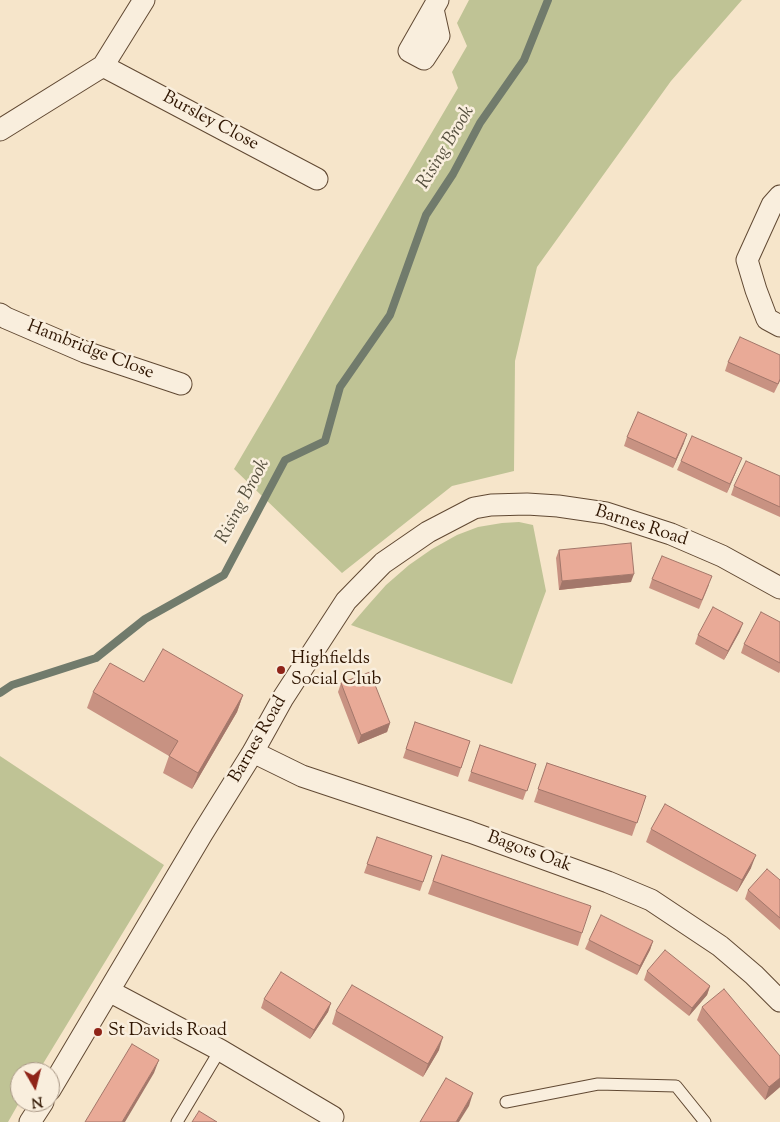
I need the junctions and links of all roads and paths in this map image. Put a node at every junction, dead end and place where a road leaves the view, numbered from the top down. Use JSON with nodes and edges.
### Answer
{"nodes":[{"id":1,"x":144,"y":0,"type":"edge"},
{"id":2,"x":103,"y":66,"type":"junction"},
{"id":3,"x":0,"y":130,"type":"edge"},
{"id":4,"x":317,"y":179,"type":"dead end"},
{"id":5,"x":780,"y":196,"type":"edge"},
{"id":6,"x":0,"y":314,"type":"edge"},
{"id":7,"x":780,"y":326,"type":"edge"},
{"id":8,"x":181,"y":384,"type":"dead end"},
{"id":9,"x":780,"y":588,"type":"edge"},
{"id":10,"x":253,"y":752,"type":"junction"},
{"id":11,"x":109,"y":991,"type":"junction"},
{"id":12,"x":780,"y":1001,"type":"edge"},
{"id":13,"x":220,"y":1050,"type":"junction"},
{"id":14,"x":60,"y":1073,"type":"edge"},
{"id":15,"x":506,"y":1102,"type":"dead end"},
{"id":16,"x":333,"y":1116,"type":"dead end"},
{"id":17,"x":178,"y":1122,"type":"edge"},
{"id":18,"x":705,"y":1122,"type":"edge"}],
"edges":[{"from":1,"to":2,"type":"street"},
{"from":2,"to":3,"type":"street"},
{"from":2,"to":4,"type":"street","name":"Bursley Close"},
{"from":5,"to":7,"type":"street"},
{"from":6,"to":8,"type":"street","name":"Hambridge Close"},
{"from":9,"to":10,"type":"street","name":"Barnes Road"},
{"from":10,"to":11,"type":"street","name":"Barnes Road"},
{"from":10,"to":12,"type":"street","name":"Bagots Oak"},
{"from":11,"to":13,"type":"street"},
{"from":11,"to":14,"type":"street","name":"Barnes Road"},
{"from":13,"to":16,"type":"street"},
{"from":13,"to":17,"type":"lane"},
{"from":15,"to":18,"type":"lane"}]}
